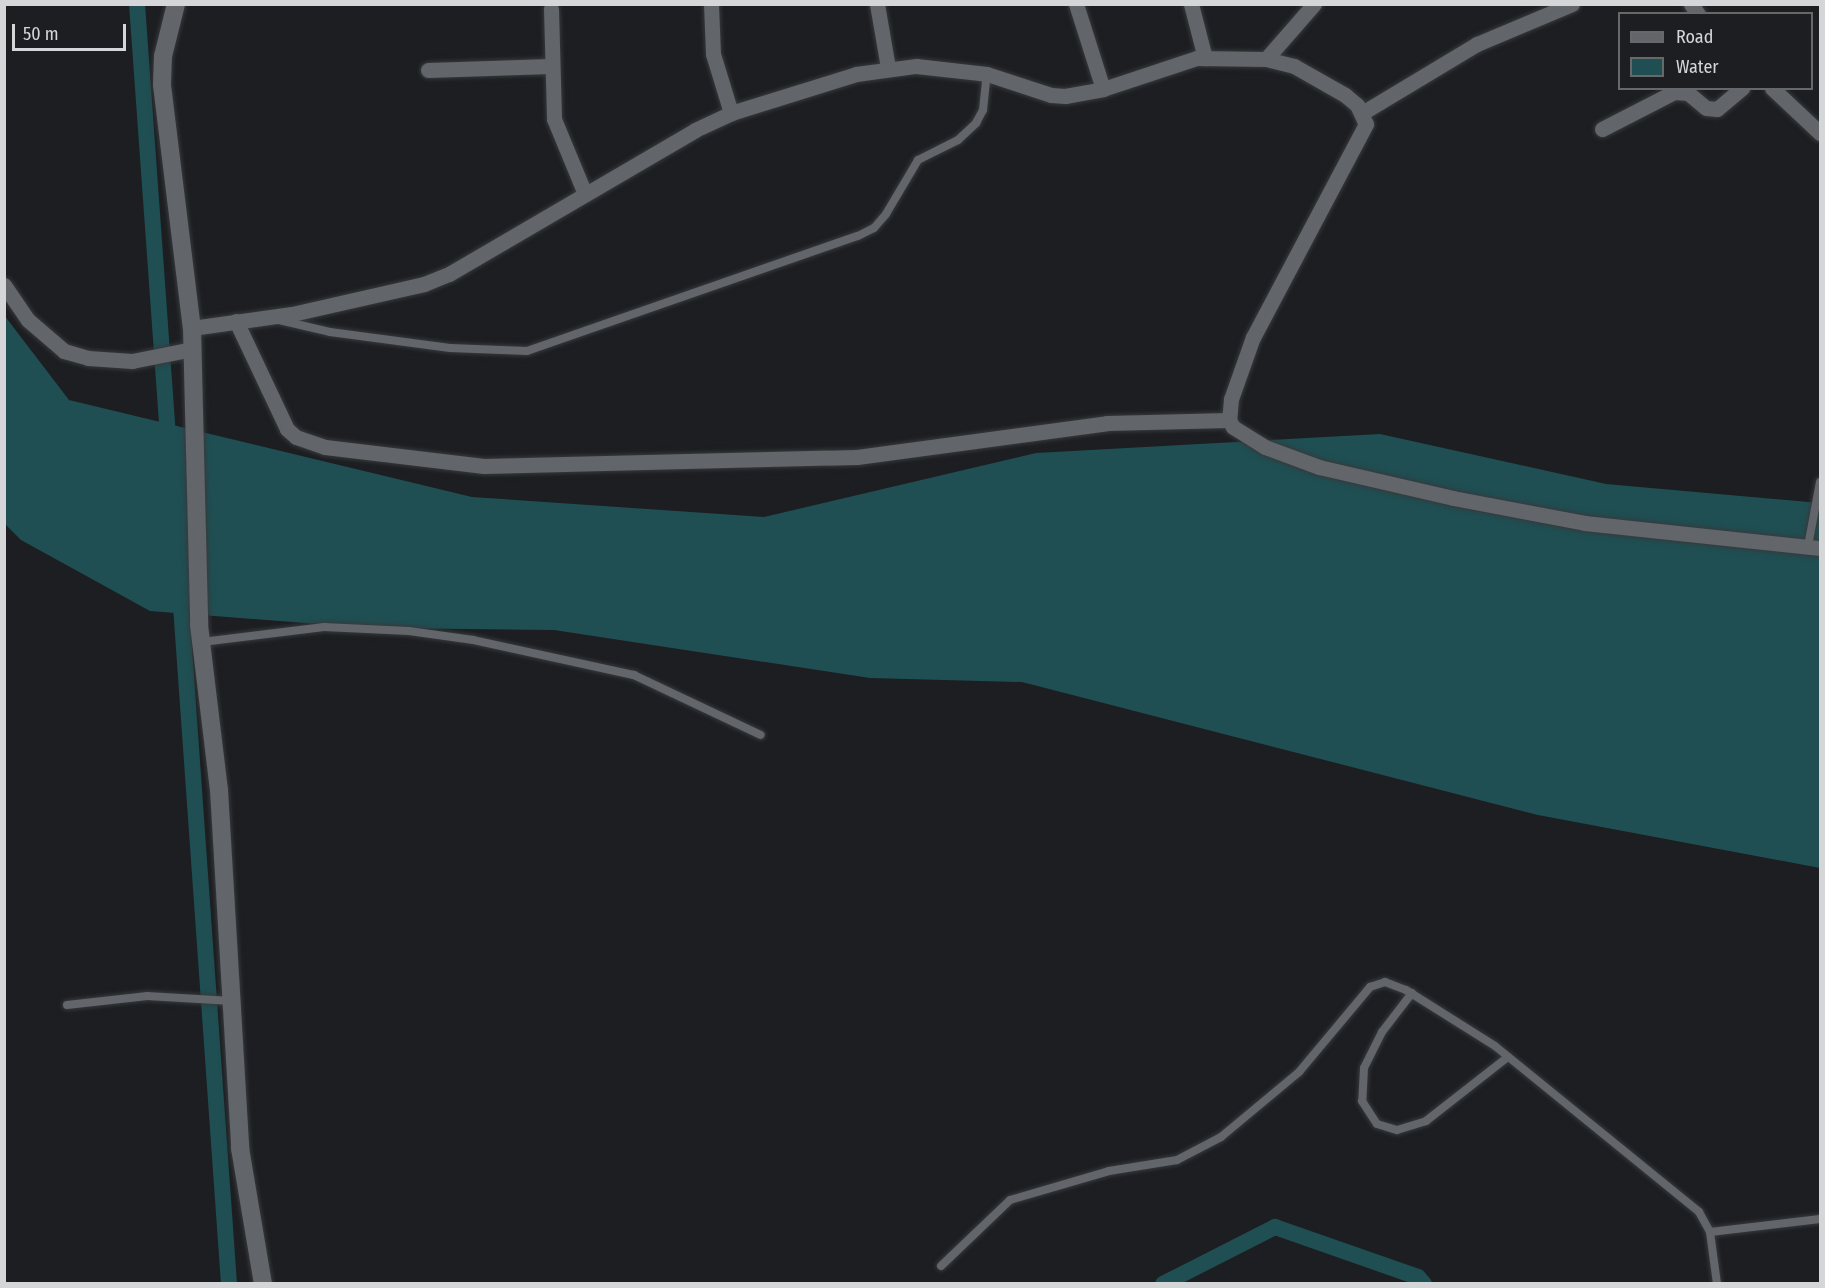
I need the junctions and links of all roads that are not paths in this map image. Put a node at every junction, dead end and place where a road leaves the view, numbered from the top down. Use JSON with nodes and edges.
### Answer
{"nodes":[{"id":1,"x":176,"y":4,"type":"edge"},
{"id":2,"x":711,"y":4,"type":"edge"},
{"id":3,"x":877,"y":4,"type":"edge"},
{"id":4,"x":1077,"y":4,"type":"edge"},
{"id":5,"x":1191,"y":4,"type":"edge"},
{"id":6,"x":1314,"y":4,"type":"edge"},
{"id":7,"x":1572,"y":4,"type":"edge"},
{"id":8,"x":551,"y":9,"type":"dead end"},
{"id":9,"x":1205,"y":58,"type":"junction"},
{"id":10,"x":1266,"y":59,"type":"junction"},
{"id":11,"x":552,"y":66,"type":"junction"},
{"id":12,"x":888,"y":68,"type":"junction"},
{"id":13,"x":428,"y":70,"type":"dead end"},
{"id":14,"x":987,"y":74,"type":"junction"},
{"id":15,"x":1103,"y":89,"type":"junction"},
{"id":16,"x":1740,"y":90,"type":"edge"},
{"id":17,"x":1774,"y":90,"type":"edge"},
{"id":18,"x":731,"y":113,"type":"junction"},
{"id":19,"x":1362,"y":113,"type":"junction"},
{"id":20,"x":1602,"y":129,"type":"dead end"},
{"id":21,"x":1821,"y":133,"type":"edge"},
{"id":22,"x":585,"y":194,"type":"junction"},
{"id":23,"x":4,"y":285,"type":"edge"},
{"id":24,"x":266,"y":317,"type":"junction"},
{"id":25,"x":236,"y":321,"type":"junction"},
{"id":26,"x":192,"y":328,"type":"junction"},
{"id":27,"x":192,"y":352,"type":"junction"},
{"id":28,"x":1229,"y":420,"type":"junction"},
{"id":29,"x":1821,"y":482,"type":"edge"},
{"id":30,"x":1814,"y":547,"type":"edge"},
{"id":31,"x":201,"y":634,"type":"junction"},
{"id":32,"x":761,"y":735,"type":"dead end"},
{"id":33,"x":1412,"y":993,"type":"junction"},
{"id":34,"x":225,"y":1000,"type":"junction"},
{"id":35,"x":67,"y":1005,"type":"dead end"},
{"id":36,"x":1508,"y":1057,"type":"junction"},
{"id":37,"x":1821,"y":1219,"type":"edge"},
{"id":38,"x":1710,"y":1232,"type":"junction"},
{"id":39,"x":941,"y":1266,"type":"dead end"},
{"id":40,"x":263,"y":1284,"type":"edge"},
{"id":41,"x":1717,"y":1284,"type":"edge"}],
"edges":[{"from":1,"to":26,"type":"street"},
{"from":2,"to":18,"type":"street"},
{"from":3,"to":12,"type":"street"},
{"from":4,"to":15,"type":"street"},
{"from":5,"to":9,"type":"street"},
{"from":6,"to":10,"type":"street"},
{"from":7,"to":19,"type":"street"},
{"from":8,"to":11,"type":"street"},
{"from":9,"to":10,"type":"street"},
{"from":9,"to":15,"type":"street"},
{"from":10,"to":19,"type":"street"},
{"from":11,"to":13,"type":"street"},
{"from":11,"to":22,"type":"street"},
{"from":12,"to":14,"type":"street"},
{"from":12,"to":18,"type":"street"},
{"from":14,"to":15,"type":"street"},
{"from":14,"to":24,"type":"lane"},
{"from":16,"to":20,"type":"street"},
{"from":17,"to":21,"type":"street"},
{"from":18,"to":22,"type":"street"},
{"from":19,"to":28,"type":"street"},
{"from":22,"to":24,"type":"street"},
{"from":23,"to":27,"type":"street"},
{"from":24,"to":25,"type":"street"},
{"from":25,"to":26,"type":"street"},
{"from":25,"to":28,"type":"street"},
{"from":26,"to":27,"type":"street"},
{"from":27,"to":31,"type":"street"},
{"from":28,"to":30,"type":"street"},
{"from":29,"to":30,"type":"lane"},
{"from":31,"to":32,"type":"lane"},
{"from":31,"to":34,"type":"street"},
{"from":33,"to":36,"type":"lane"},
{"from":33,"to":36,"type":"lane"},
{"from":33,"to":39,"type":"lane"},
{"from":34,"to":35,"type":"lane"},
{"from":34,"to":40,"type":"street"},
{"from":36,"to":38,"type":"lane"},
{"from":37,"to":38,"type":"lane"},
{"from":38,"to":41,"type":"lane"}]}
